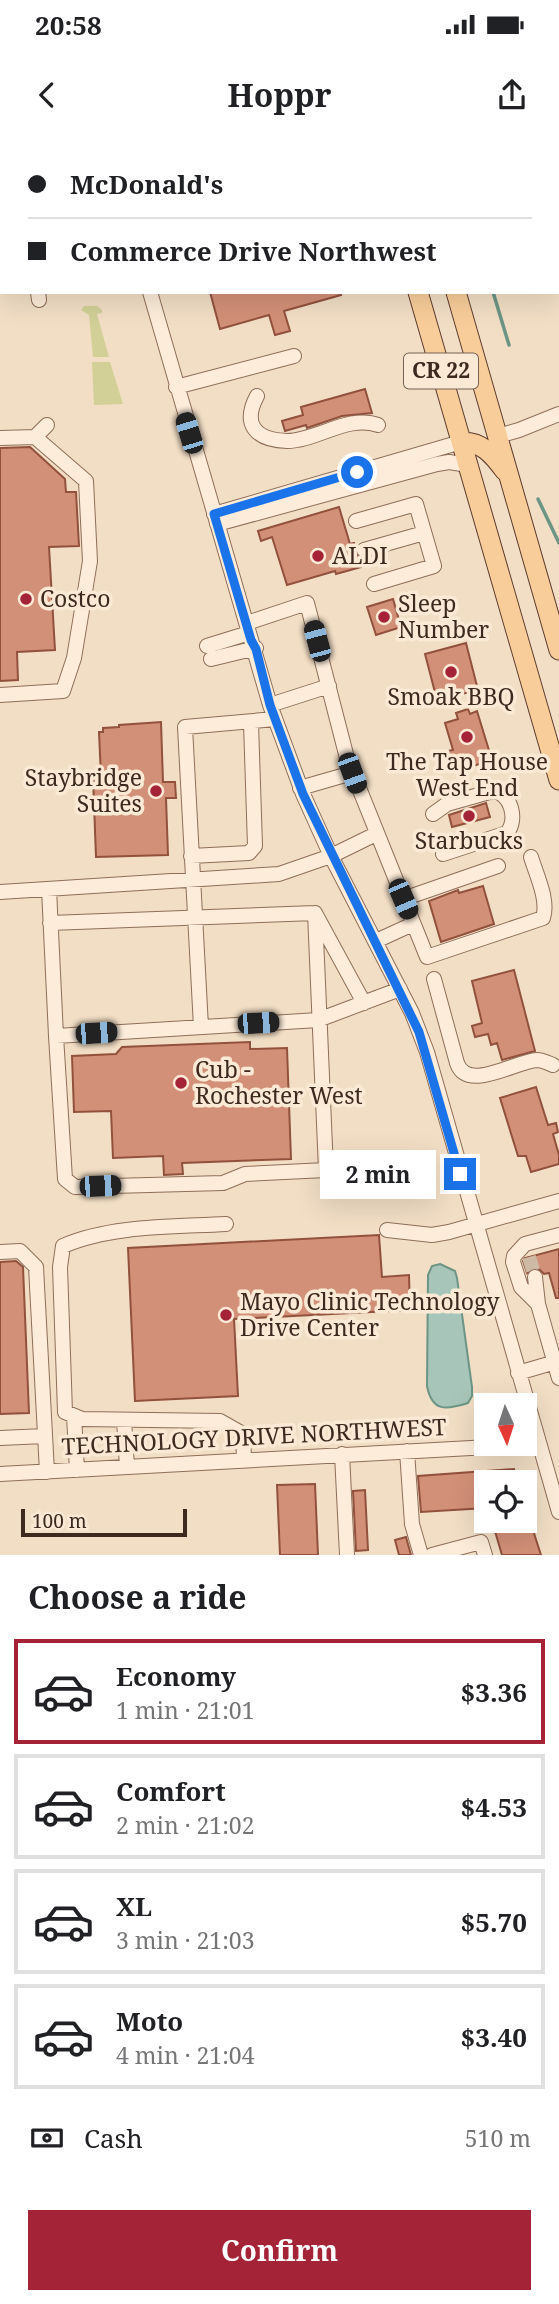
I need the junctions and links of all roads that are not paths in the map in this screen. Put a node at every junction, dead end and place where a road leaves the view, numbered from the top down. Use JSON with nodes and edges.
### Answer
{"nodes":[{"id":1,"x":151,"y":294,"type":"edge"},
{"id":2,"x":419,"y":294,"type":"edge"},
{"id":3,"x":457,"y":294,"type":"edge"},
{"id":4,"x":294,"y":356,"type":"dead end"},
{"id":5,"x":176,"y":387,"type":"junction"},
{"id":6,"x":257,"y":396,"type":"dead end"},
{"id":7,"x":559,"y":414,"type":"edge"},
{"id":8,"x":47,"y":425,"type":"dead end"},
{"id":9,"x":378,"y":425,"type":"dead end"},
{"id":10,"x":498,"y":436,"type":"junction"},
{"id":11,"x":35,"y":437,"type":"junction"},
{"id":12,"x":0,"y":438,"type":"edge"},
{"id":13,"x":461,"y":442,"type":"junction"},
{"id":14,"x":468,"y":465,"type":"junction"},
{"id":15,"x":510,"y":477,"type":"junction"},
{"id":16,"x":215,"y":519,"type":"junction"},
{"id":17,"x":356,"y":521,"type":"dead end"},
{"id":18,"x":424,"y":533,"type":"junction"},
{"id":19,"x":364,"y":550,"type":"dead end"},
{"id":20,"x":374,"y":584,"type":"dead end"},
{"id":21,"x":251,"y":636,"type":"junction"},
{"id":22,"x":559,"y":650,"type":"edge"},
{"id":23,"x":208,"y":651,"type":"dead end"},
{"id":24,"x":329,"y":686,"type":"junction"},
{"id":25,"x":0,"y":695,"type":"edge"},
{"id":26,"x":273,"y":712,"type":"junction"},
{"id":27,"x":251,"y":723,"type":"junction"},
{"id":28,"x":352,"y":773,"type":"junction"},
{"id":29,"x":559,"y":780,"type":"edge"},
{"id":30,"x":300,"y":788,"type":"junction"},
{"id":31,"x":433,"y":814,"type":"dead end"},
{"id":32,"x":376,"y":834,"type":"junction"},
{"id":33,"x":443,"y":854,"type":"dead end"},
{"id":34,"x":191,"y":856,"type":"junction"},
{"id":35,"x":331,"y":856,"type":"junction"},
{"id":36,"x":531,"y":857,"type":"dead end"},
{"id":37,"x":498,"y":866,"type":"dead end"},
{"id":38,"x":192,"y":880,"type":"junction"},
{"id":39,"x":49,"y":889,"type":"junction"},
{"id":40,"x":0,"y":892,"type":"edge"},
{"id":41,"x":403,"y":899,"type":"junction"},
{"id":42,"x":315,"y":913,"type":"junction"},
{"id":43,"x":195,"y":918,"type":"junction"},
{"id":44,"x":50,"y":923,"type":"junction"},
{"id":45,"x":413,"y":924,"type":"junction"},
{"id":46,"x":376,"y":942,"type":"junction"},
{"id":47,"x":434,"y":979,"type":"dead end"},
{"id":48,"x":400,"y":989,"type":"junction"},
{"id":49,"x":364,"y":1003,"type":"junction"},
{"id":50,"x":318,"y":1020,"type":"junction"},
{"id":51,"x":201,"y":1027,"type":"junction"},
{"id":52,"x":56,"y":1036,"type":"junction"},
{"id":53,"x":553,"y":1065,"type":"dead end"},
{"id":54,"x":559,"y":1201,"type":"edge"},
{"id":55,"x":226,"y":1224,"type":"dead end"},
{"id":56,"x":474,"y":1224,"type":"junction"},
{"id":57,"x":387,"y":1230,"type":"dead end"},
{"id":58,"x":559,"y":1235,"type":"edge"},
{"id":59,"x":539,"y":1240,"type":"junction"},
{"id":60,"x":0,"y":1252,"type":"edge"},
{"id":61,"x":529,"y":1257,"type":"dead end"},
{"id":62,"x":535,"y":1277,"type":"tunnel mouth"},
{"id":63,"x":538,"y":1304,"type":"junction"},
{"id":64,"x":557,"y":1362,"type":"edge"},
{"id":65,"x":518,"y":1373,"type":"junction"},
{"id":66,"x":559,"y":1378,"type":"edge"},
{"id":67,"x":522,"y":1393,"type":"edge"},
{"id":68,"x":74,"y":1416,"type":"junction"},
{"id":69,"x":124,"y":1420,"type":"junction"},
{"id":70,"x":45,"y":1436,"type":"junction"},
{"id":71,"x":0,"y":1438,"type":"edge"},
{"id":72,"x":474,"y":1446,"type":"edge"},
{"id":73,"x":407,"y":1451,"type":"junction"},
{"id":74,"x":342,"y":1454,"type":"junction"},
{"id":75,"x":537,"y":1454,"type":"edge"},
{"id":76,"x":244,"y":1459,"type":"junction"},
{"id":77,"x":127,"y":1466,"type":"junction"},
{"id":78,"x":77,"y":1470,"type":"junction"},
{"id":79,"x":47,"y":1472,"type":"junction"},
{"id":80,"x":0,"y":1474,"type":"edge"},
{"id":81,"x":559,"y":1512,"type":"edge"},
{"id":82,"x":347,"y":1555,"type":"edge"},
{"id":83,"x":421,"y":1555,"type":"edge"},
{"id":84,"x":432,"y":1555,"type":"edge"},
{"id":85,"x":485,"y":1555,"type":"edge"}],
"edges":[{"from":1,"to":5,"type":"street"},
{"from":2,"to":13,"type":"main road","number":"CR 22"},
{"from":3,"to":10,"type":"main road","number":"CR 22"},
{"from":4,"to":5,"type":"street"},
{"from":5,"to":16,"type":"street"},
{"from":6,"to":9,"type":"street"},
{"from":7,"to":10,"type":"street"},
{"from":8,"to":11,"type":"street"},
{"from":10,"to":15,"type":"main road","number":"CR 22"},
{"from":11,"to":12,"type":"street"},
{"from":11,"to":25,"type":"street"},
{"from":13,"to":14,"type":"main road","number":"CR 22"},
{"from":13,"to":15,"type":"main road"},
{"from":13,"to":16,"type":"street"},
{"from":14,"to":16,"type":"street"},
{"from":14,"to":29,"type":"main road","number":"CR 22"},
{"from":15,"to":22,"type":"main road","number":"CR 22"},
{"from":16,"to":21,"type":"street"},
{"from":17,"to":18,"type":"street"},
{"from":18,"to":19,"type":"street"},
{"from":18,"to":20,"type":"street"},
{"from":21,"to":23,"type":"street"},
{"from":21,"to":24,"type":"street"},
{"from":21,"to":26,"type":"street"},
{"from":24,"to":26,"type":"street"},
{"from":24,"to":28,"type":"street"},
{"from":26,"to":27,"type":"street"},
{"from":26,"to":30,"type":"street"},
{"from":27,"to":34,"type":"street"},
{"from":27,"to":34,"type":"street"},
{"from":28,"to":30,"type":"street"},
{"from":28,"to":32,"type":"street"},
{"from":30,"to":35,"type":"street"},
{"from":31,"to":33,"type":"street"},
{"from":32,"to":35,"type":"street"},
{"from":32,"to":41,"type":"street"},
{"from":34,"to":38,"type":"street"},
{"from":35,"to":38,"type":"street"},
{"from":35,"to":46,"type":"street"},
{"from":36,"to":45,"type":"street"},
{"from":37,"to":41,"type":"street"},
{"from":38,"to":39,"type":"street"},
{"from":38,"to":43,"type":"street"},
{"from":39,"to":40,"type":"street"},
{"from":39,"to":44,"type":"street"},
{"from":41,"to":45,"type":"street"},
{"from":42,"to":43,"type":"street"},
{"from":42,"to":49,"type":"street"},
{"from":42,"to":50,"type":"street"},
{"from":43,"to":44,"type":"street"},
{"from":43,"to":51,"type":"street"},
{"from":44,"to":52,"type":"street"},
{"from":45,"to":46,"type":"street"},
{"from":46,"to":48,"type":"street"},
{"from":47,"to":53,"type":"street"},
{"from":48,"to":49,"type":"street"},
{"from":48,"to":56,"type":"street"},
{"from":49,"to":50,"type":"street"},
{"from":50,"to":51,"type":"street"},
{"from":50,"to":52,"type":"street"},
{"from":51,"to":52,"type":"street"},
{"from":54,"to":56,"type":"street"},
{"from":55,"to":68,"type":"street"},
{"from":56,"to":57,"type":"street"},
{"from":56,"to":65,"type":"street"},
{"from":58,"to":59,"type":"street"},
{"from":59,"to":61,"type":"street"},
{"from":59,"to":63,"type":"street"},
{"from":60,"to":70,"type":"street"},
{"from":62,"to":63,"type":"street"},
{"from":63,"to":64,"type":"street"},
{"from":64,"to":65,"type":"street"},
{"from":64,"to":66,"type":"street"},
{"from":65,"to":67,"type":"street"},
{"from":68,"to":69,"type":"street"},
{"from":68,"to":78,"type":"street"},
{"from":69,"to":76,"type":"street"},
{"from":69,"to":77,"type":"street"},
{"from":70,"to":71,"type":"street"},
{"from":70,"to":79,"type":"street"},
{"from":72,"to":73,"type":"street","name":"TECHNOLOGY DRIVE NORTHWEST"},
{"from":73,"to":74,"type":"street","name":"TECHNOLOGY DRIVE NORTHWEST"},
{"from":73,"to":83,"type":"street"},
{"from":74,"to":76,"type":"street","name":"TECHNOLOGY DRIVE NORTHWEST"},
{"from":74,"to":82,"type":"street"},
{"from":75,"to":81,"type":"street"},
{"from":76,"to":77,"type":"street","name":"TECHNOLOGY DRIVE NORTHWEST"},
{"from":77,"to":78,"type":"street","name":"TECHNOLOGY DRIVE NORTHWEST"},
{"from":78,"to":79,"type":"street","name":"TECHNOLOGY DRIVE NORTHWEST"},
{"from":79,"to":80,"type":"street","name":"TECHNOLOGY DRIVE NORTHWEST"},
{"from":84,"to":85,"type":"street"}]}
